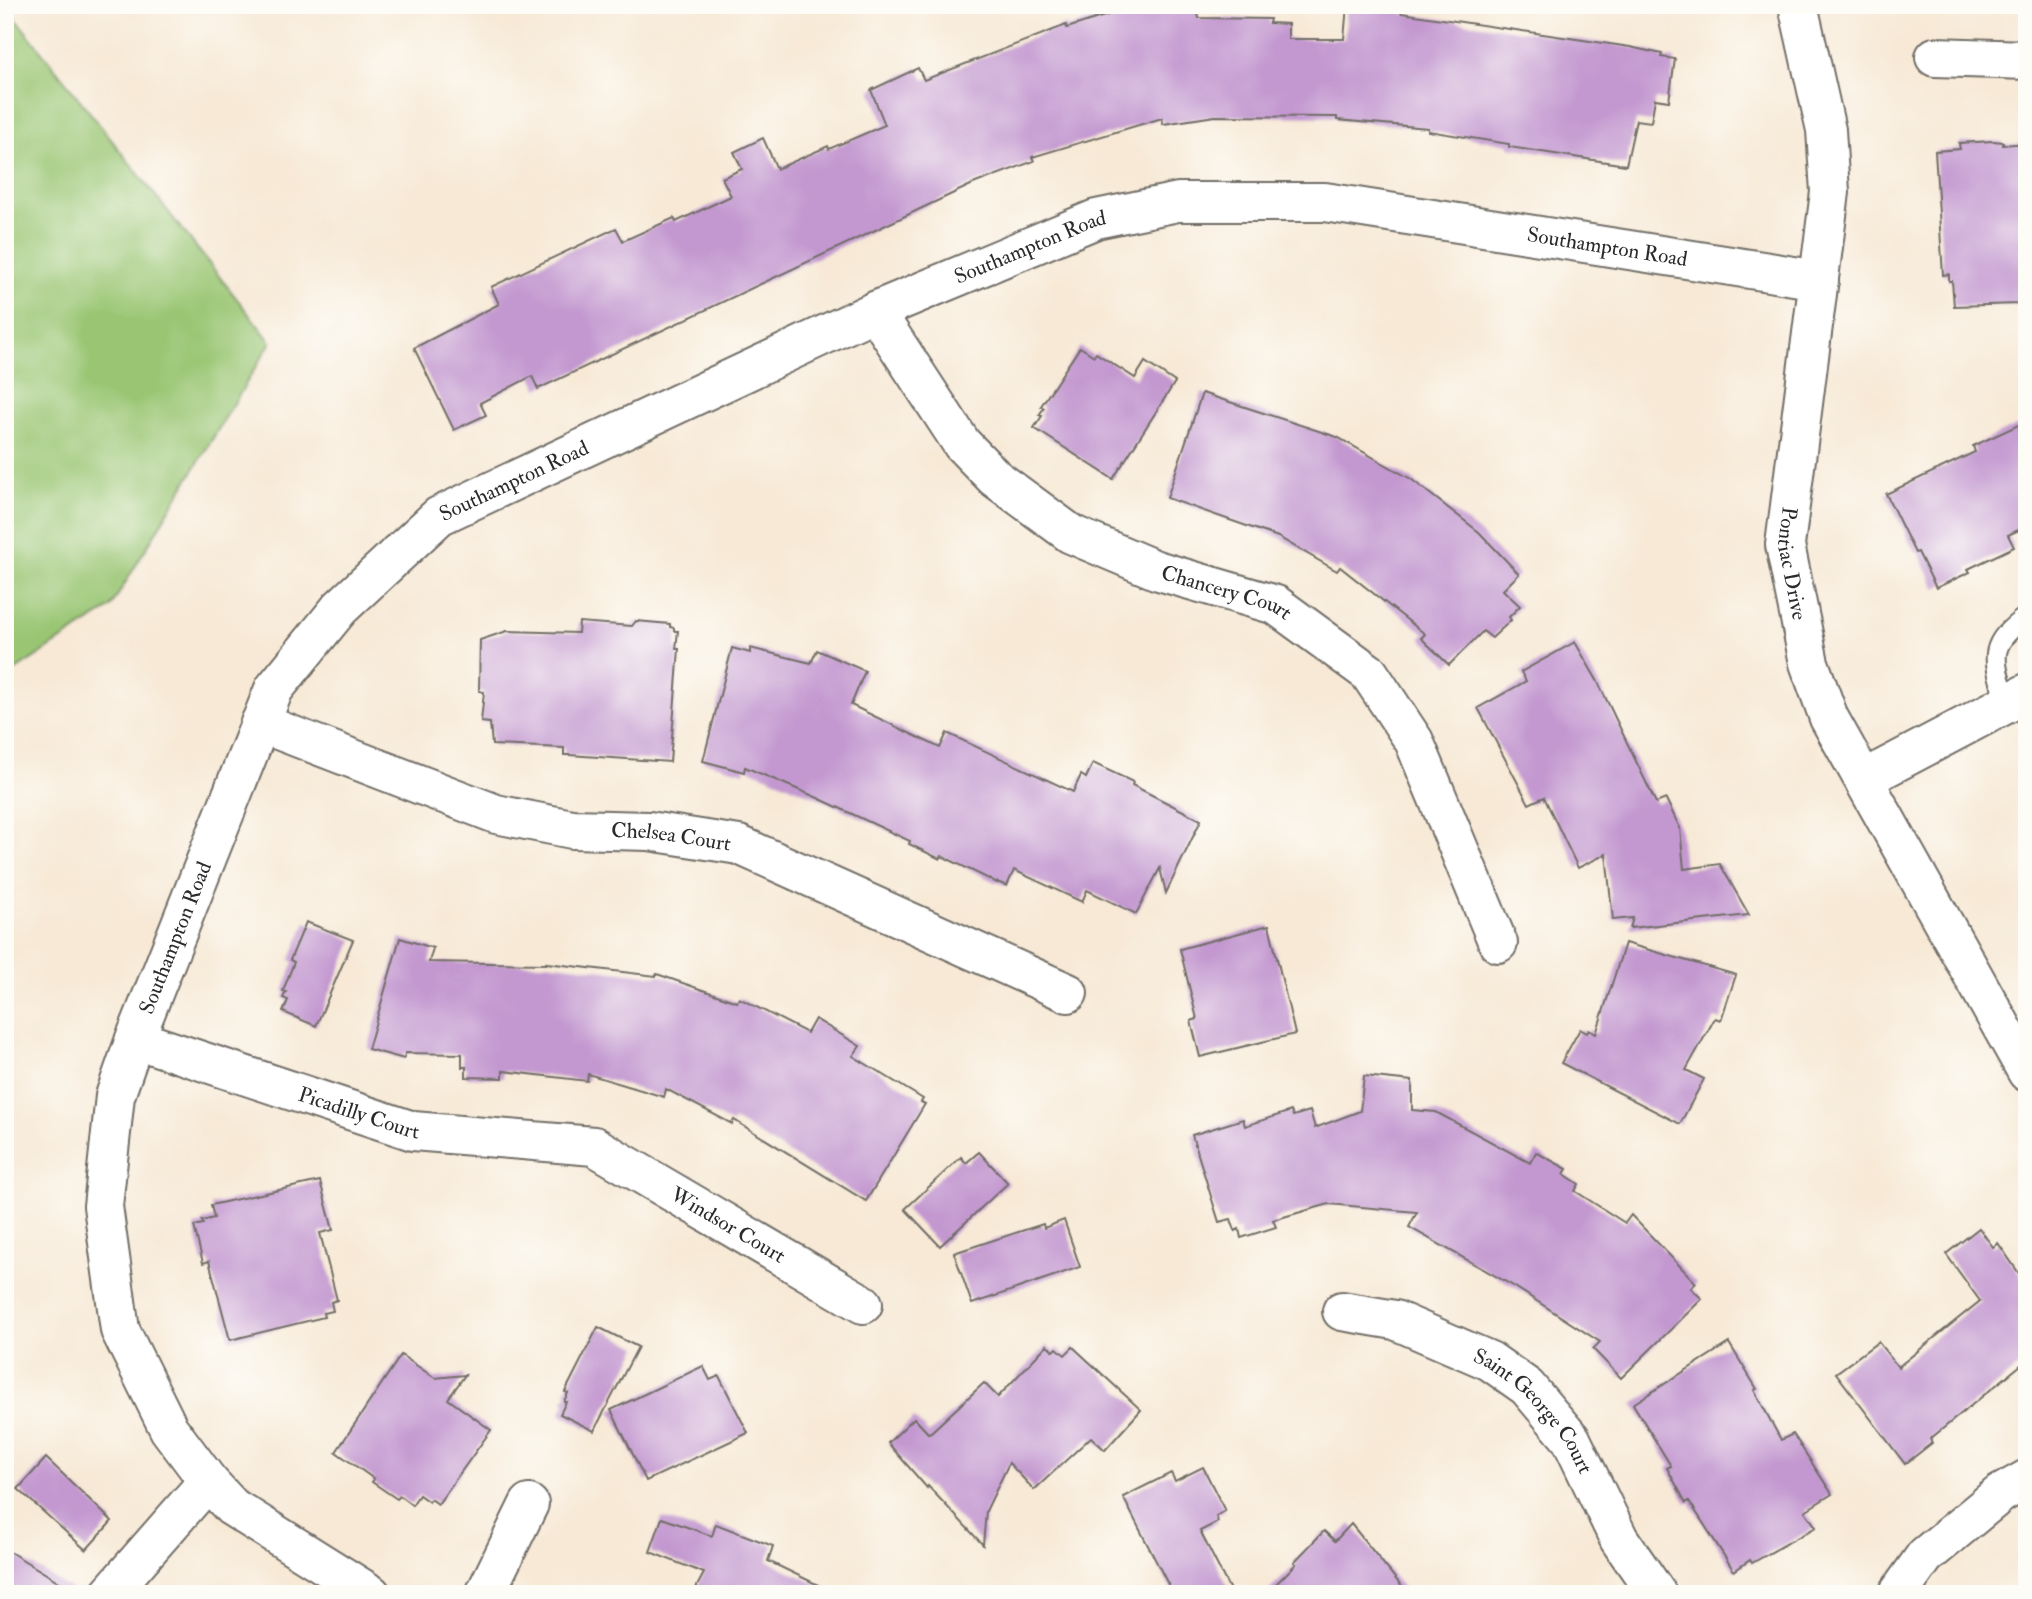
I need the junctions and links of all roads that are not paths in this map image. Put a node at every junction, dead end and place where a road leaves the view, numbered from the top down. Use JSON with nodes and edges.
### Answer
{"nodes":[{"id":1,"x":1798,"y":5,"type":"edge"},
{"id":2,"x":1935,"y":57,"type":"dead end"},
{"id":3,"x":2027,"y":60,"type":"edge"},
{"id":4,"x":1819,"y":280,"type":"junction"},
{"id":5,"x":875,"y":311,"type":"junction"},
{"id":6,"x":2027,"y":616,"type":"edge"},
{"id":7,"x":2017,"y":698,"type":"edge"},
{"id":8,"x":260,"y":723,"type":"junction"},
{"id":9,"x":1864,"y":779,"type":"junction"},
{"id":10,"x":1498,"y":943,"type":"dead end"},
{"id":11,"x":1068,"y":993,"type":"dead end"},
{"id":12,"x":135,"y":1039,"type":"junction"},
{"id":13,"x":2027,"y":1072,"type":"edge"},
{"id":14,"x":594,"y":1146,"type":"joint"},
{"id":15,"x":863,"y":1304,"type":"dead end"},
{"id":16,"x":1342,"y":1311,"type":"dead end"},
{"id":17,"x":2027,"y":1479,"type":"edge"},
{"id":18,"x":208,"y":1482,"type":"junction"},
{"id":19,"x":529,"y":1504,"type":"dead end"},
{"id":20,"x":109,"y":1594,"type":"edge"},
{"id":21,"x":371,"y":1594,"type":"edge"},
{"id":22,"x":485,"y":1594,"type":"edge"},
{"id":23,"x":1657,"y":1594,"type":"edge"},
{"id":24,"x":1898,"y":1594,"type":"edge"}],
"edges":[{"from":1,"to":4,"type":"street","name":"Pontiac Drive"},
{"from":2,"to":3,"type":"street"},
{"from":4,"to":5,"type":"street","name":"Southampton Road"},
{"from":4,"to":9,"type":"street","name":"Pontiac Drive"},
{"from":5,"to":8,"type":"street","name":"Southampton Road"},
{"from":5,"to":10,"type":"street","name":"Chancery Court"},
{"from":6,"to":7,"type":"lane"},
{"from":7,"to":9,"type":"street"},
{"from":8,"to":11,"type":"street","name":"Chelsea Court"},
{"from":8,"to":12,"type":"street","name":"Southampton Road"},
{"from":9,"to":13,"type":"street","name":"Pontiac Drive"},
{"from":12,"to":14,"type":"street","name":"Picadilly Court"},
{"from":12,"to":18,"type":"street","name":"Southampton Road"},
{"from":14,"to":15,"type":"street","name":"Windsor Court"},
{"from":16,"to":23,"type":"street","name":"Saint George Court"},
{"from":17,"to":24,"type":"street"},
{"from":18,"to":20,"type":"street"},
{"from":18,"to":21,"type":"street","name":"Southampton Road"},
{"from":19,"to":22,"type":"street"}]}
